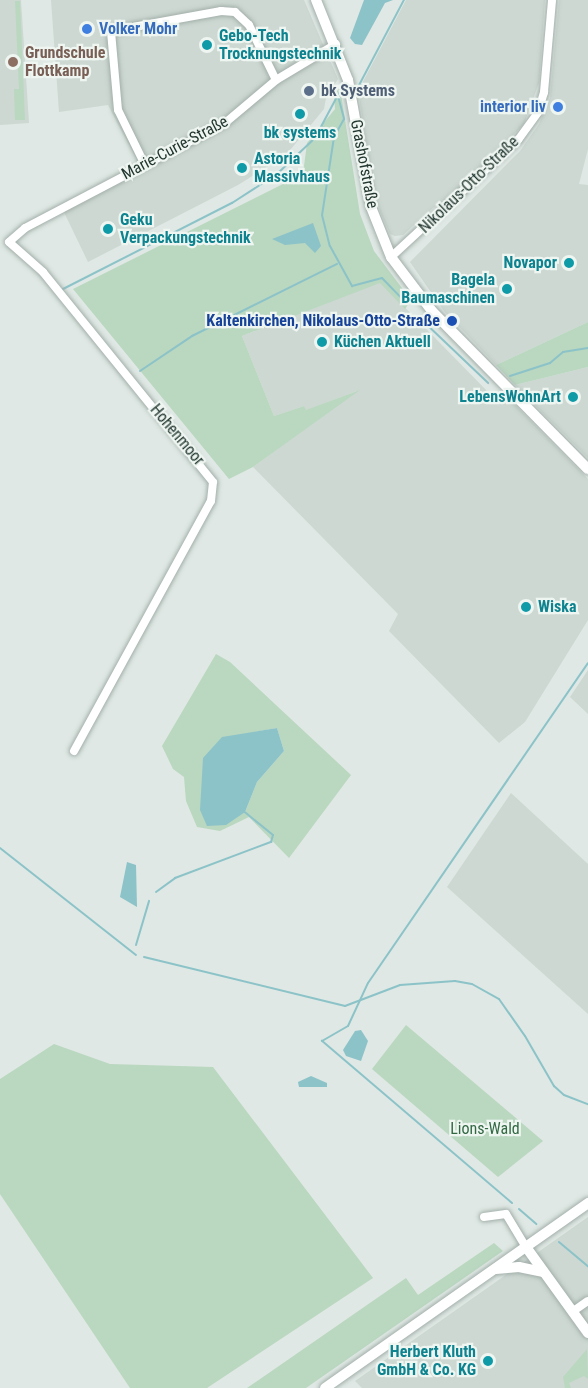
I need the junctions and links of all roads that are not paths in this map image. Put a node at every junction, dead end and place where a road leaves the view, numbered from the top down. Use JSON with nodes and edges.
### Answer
{"nodes":[{"id":1,"x":316,"y":0,"type":"edge"},
{"id":2,"x":552,"y":0,"type":"edge"},
{"id":3,"x":336,"y":44,"type":"junction"},
{"id":4,"x":276,"y":80,"type":"junction"},
{"id":5,"x":145,"y":165,"type":"junction"},
{"id":6,"x":9,"y":242,"type":"joint"},
{"id":7,"x":392,"y":257,"type":"junction"},
{"id":8,"x":588,"y":470,"type":"edge"},
{"id":9,"x":74,"y":751,"type":"dead end"},
{"id":10,"x":588,"y":1203,"type":"edge"},
{"id":11,"x":484,"y":1217,"type":"dead end"},
{"id":12,"x":526,"y":1247,"type":"junction"},
{"id":13,"x":494,"y":1269,"type":"junction"},
{"id":14,"x":543,"y":1272,"type":"junction"},
{"id":15,"x":588,"y":1301,"type":"edge"},
{"id":16,"x":572,"y":1312,"type":"junction"},
{"id":17,"x":588,"y":1334,"type":"edge"},
{"id":18,"x":325,"y":1388,"type":"edge"}],
"edges":[{"from":1,"to":3,"type":"street","name":"Grashofstraße"},
{"from":2,"to":7,"type":"street","name":"Nikolaus-Otto-Straße"},
{"from":3,"to":4,"type":"street","name":"Marie-Curie-Straße"},
{"from":3,"to":7,"type":"street","name":"Grashofstraße"},
{"from":4,"to":5,"type":"street","name":"Marie-Curie-Straße"},
{"from":4,"to":5,"type":"street"},
{"from":5,"to":6,"type":"street","name":"Marie-Curie-Straße"},
{"from":6,"to":9,"type":"street","name":"Hohenmoor"},
{"from":7,"to":8,"type":"street","name":"Grashofstraße"},
{"from":10,"to":12,"type":"street"},
{"from":11,"to":12,"type":"street"},
{"from":12,"to":13,"type":"street"},
{"from":12,"to":14,"type":"street"},
{"from":13,"to":14,"type":"street"},
{"from":13,"to":18,"type":"street"},
{"from":14,"to":16,"type":"street"},
{"from":15,"to":16,"type":"street"},
{"from":16,"to":17,"type":"street"}]}
